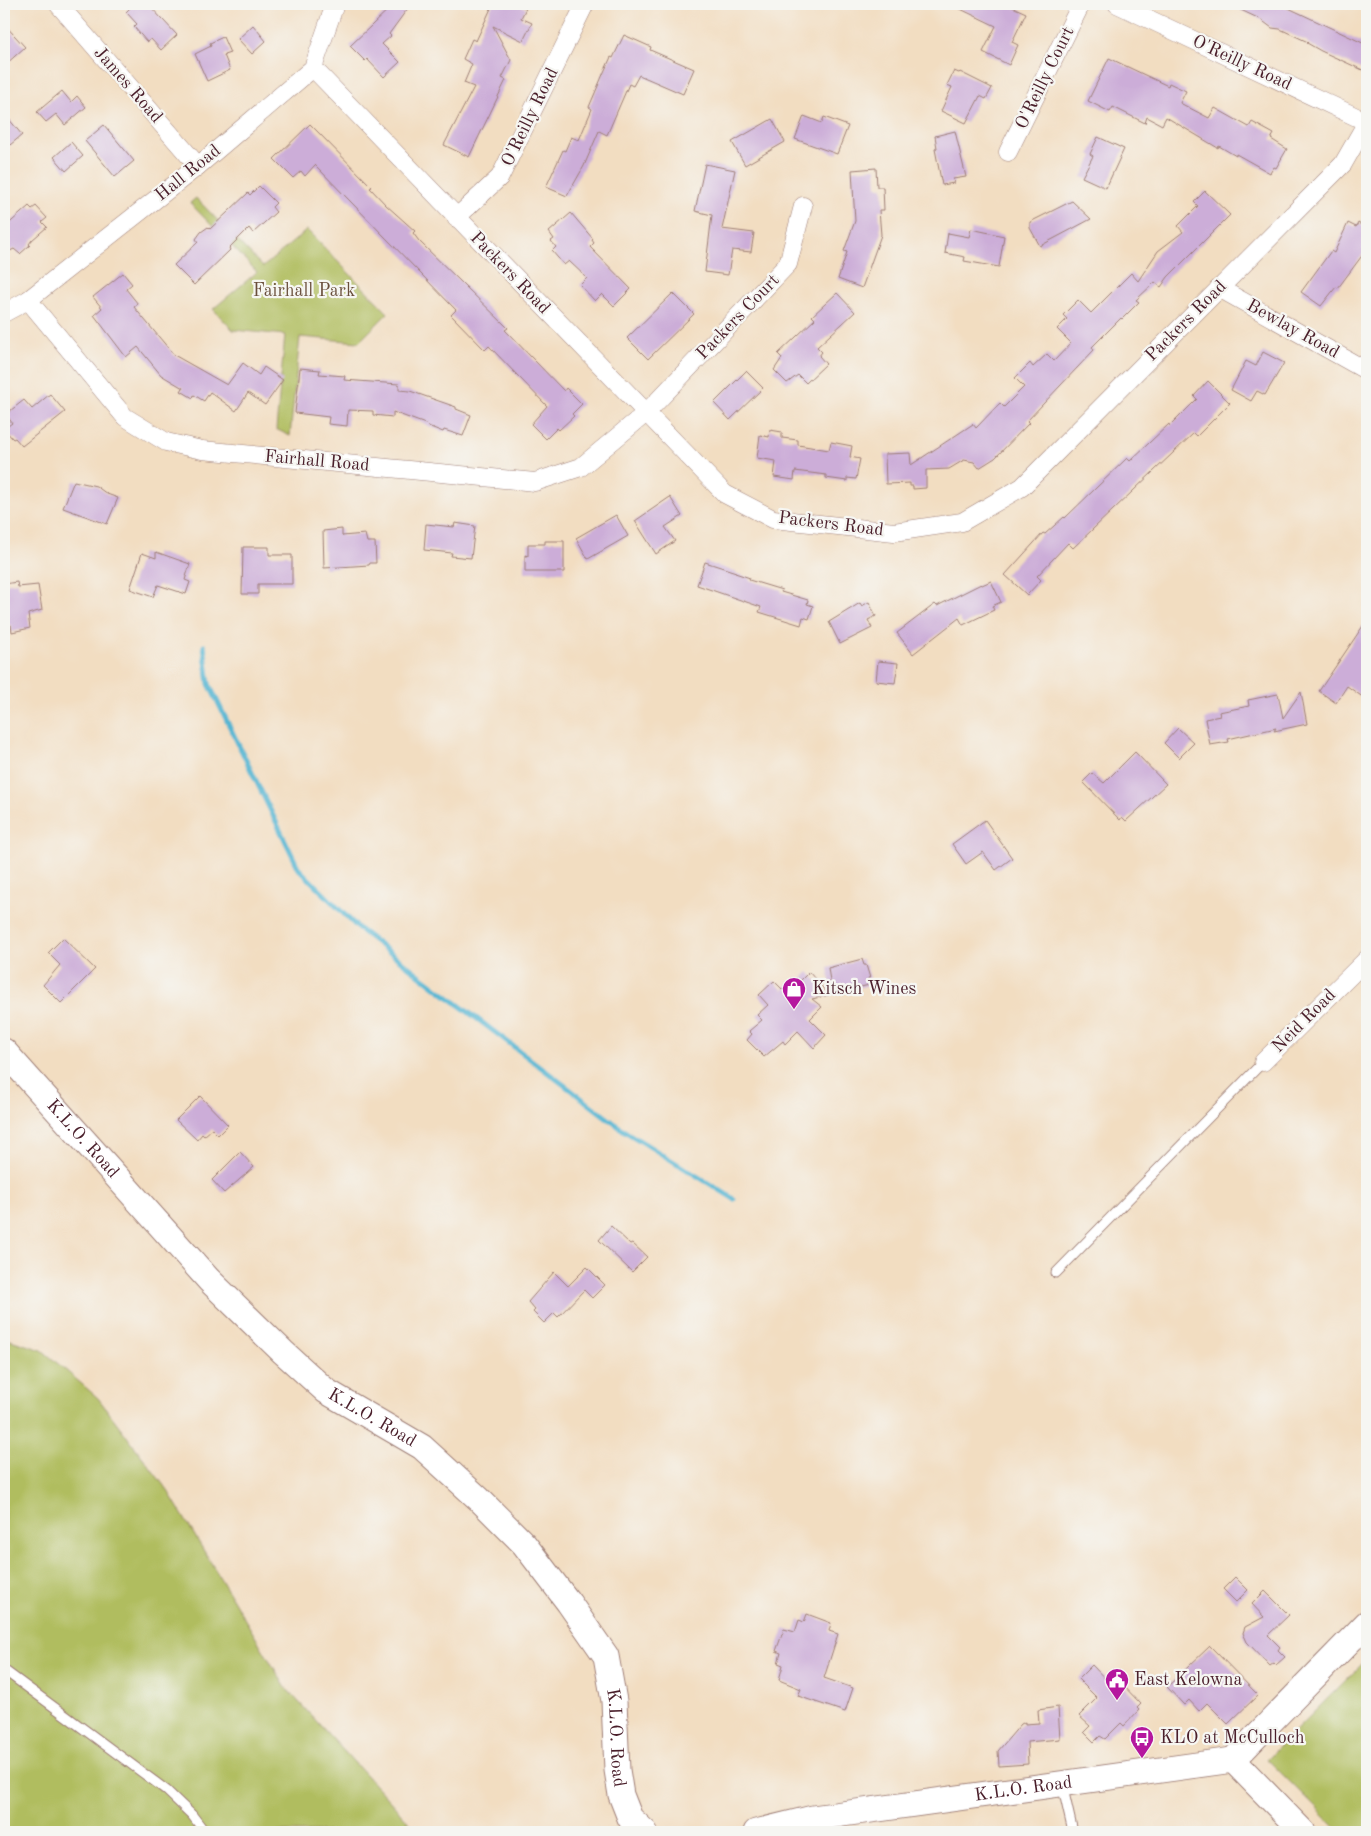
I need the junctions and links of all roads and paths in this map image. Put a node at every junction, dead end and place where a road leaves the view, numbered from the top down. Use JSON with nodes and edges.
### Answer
{"nodes":[{"id":1,"x":58,"y":4,"type":"edge"},
{"id":2,"x":335,"y":4,"type":"edge"},
{"id":3,"x":586,"y":4,"type":"edge"},
{"id":4,"x":1081,"y":4,"type":"edge"},
{"id":5,"x":1116,"y":4,"type":"edge"},
{"id":6,"x":313,"y":68,"type":"junction"},
{"id":7,"x":1367,"y":122,"type":"edge"},
{"id":8,"x":1008,"y":152,"type":"dead end"},
{"id":9,"x":198,"y":166,"type":"junction"},
{"id":10,"x":804,"y":206,"type":"dead end"},
{"id":11,"x":456,"y":218,"type":"junction"},
{"id":12,"x":1219,"y":288,"type":"junction"},
{"id":13,"x":28,"y":300,"type":"junction"},
{"id":14,"x":4,"y":313,"type":"edge"},
{"id":15,"x":1367,"y":371,"type":"edge"},
{"id":16,"x":646,"y":413,"type":"junction"},
{"id":17,"x":1367,"y":959,"type":"edge"},
{"id":18,"x":4,"y":1051,"type":"edge"},
{"id":19,"x":1263,"y":1062,"type":"joint"},
{"id":20,"x":1056,"y":1273,"type":"dead end"},
{"id":21,"x":1367,"y":1623,"type":"edge"},
{"id":22,"x":4,"y":1670,"type":"edge"},
{"id":23,"x":1232,"y":1760,"type":"junction"},
{"id":24,"x":1062,"y":1784,"type":"junction"},
{"id":25,"x":205,"y":1832,"type":"edge"},
{"id":26,"x":645,"y":1832,"type":"edge"},
{"id":27,"x":756,"y":1832,"type":"edge"},
{"id":28,"x":1073,"y":1832,"type":"edge"},
{"id":29,"x":1303,"y":1832,"type":"edge"}],
"edges":[{"from":1,"to":9,"type":"street","name":"James Road"},
{"from":2,"to":6,"type":"street"},
{"from":3,"to":11,"type":"street","name":"O'Reilly Road"},
{"from":4,"to":8,"type":"street","name":"O'Reilly Court"},
{"from":5,"to":7,"type":"street","name":"O'Reilly Road"},
{"from":6,"to":9,"type":"street","name":"Hall Road"},
{"from":6,"to":11,"type":"street","name":"Packers Road"},
{"from":7,"to":12,"type":"street","name":"Packers Road"},
{"from":9,"to":13,"type":"street","name":"Hall Road"},
{"from":10,"to":16,"type":"street","name":"Packers Court"},
{"from":11,"to":16,"type":"street","name":"Packers Road"},
{"from":12,"to":15,"type":"street","name":"Bewlay Road"},
{"from":12,"to":16,"type":"street","name":"Packers Road"},
{"from":13,"to":14,"type":"street","name":"Hall Road"},
{"from":13,"to":16,"type":"street","name":"Fairhall Road"},
{"from":17,"to":19,"type":"street","name":"Neid Road"},
{"from":18,"to":26,"type":"main road","name":"K.L.O. Road"},
{"from":19,"to":20,"type":"lane"},
{"from":21,"to":23,"type":"main road"},
{"from":22,"to":25,"type":"lane"},
{"from":23,"to":24,"type":"main road","name":"K.L.O. Road"},
{"from":23,"to":29,"type":"main road"},
{"from":24,"to":27,"type":"main road","name":"K.L.O. Road"},
{"from":24,"to":28,"type":"lane"}]}
